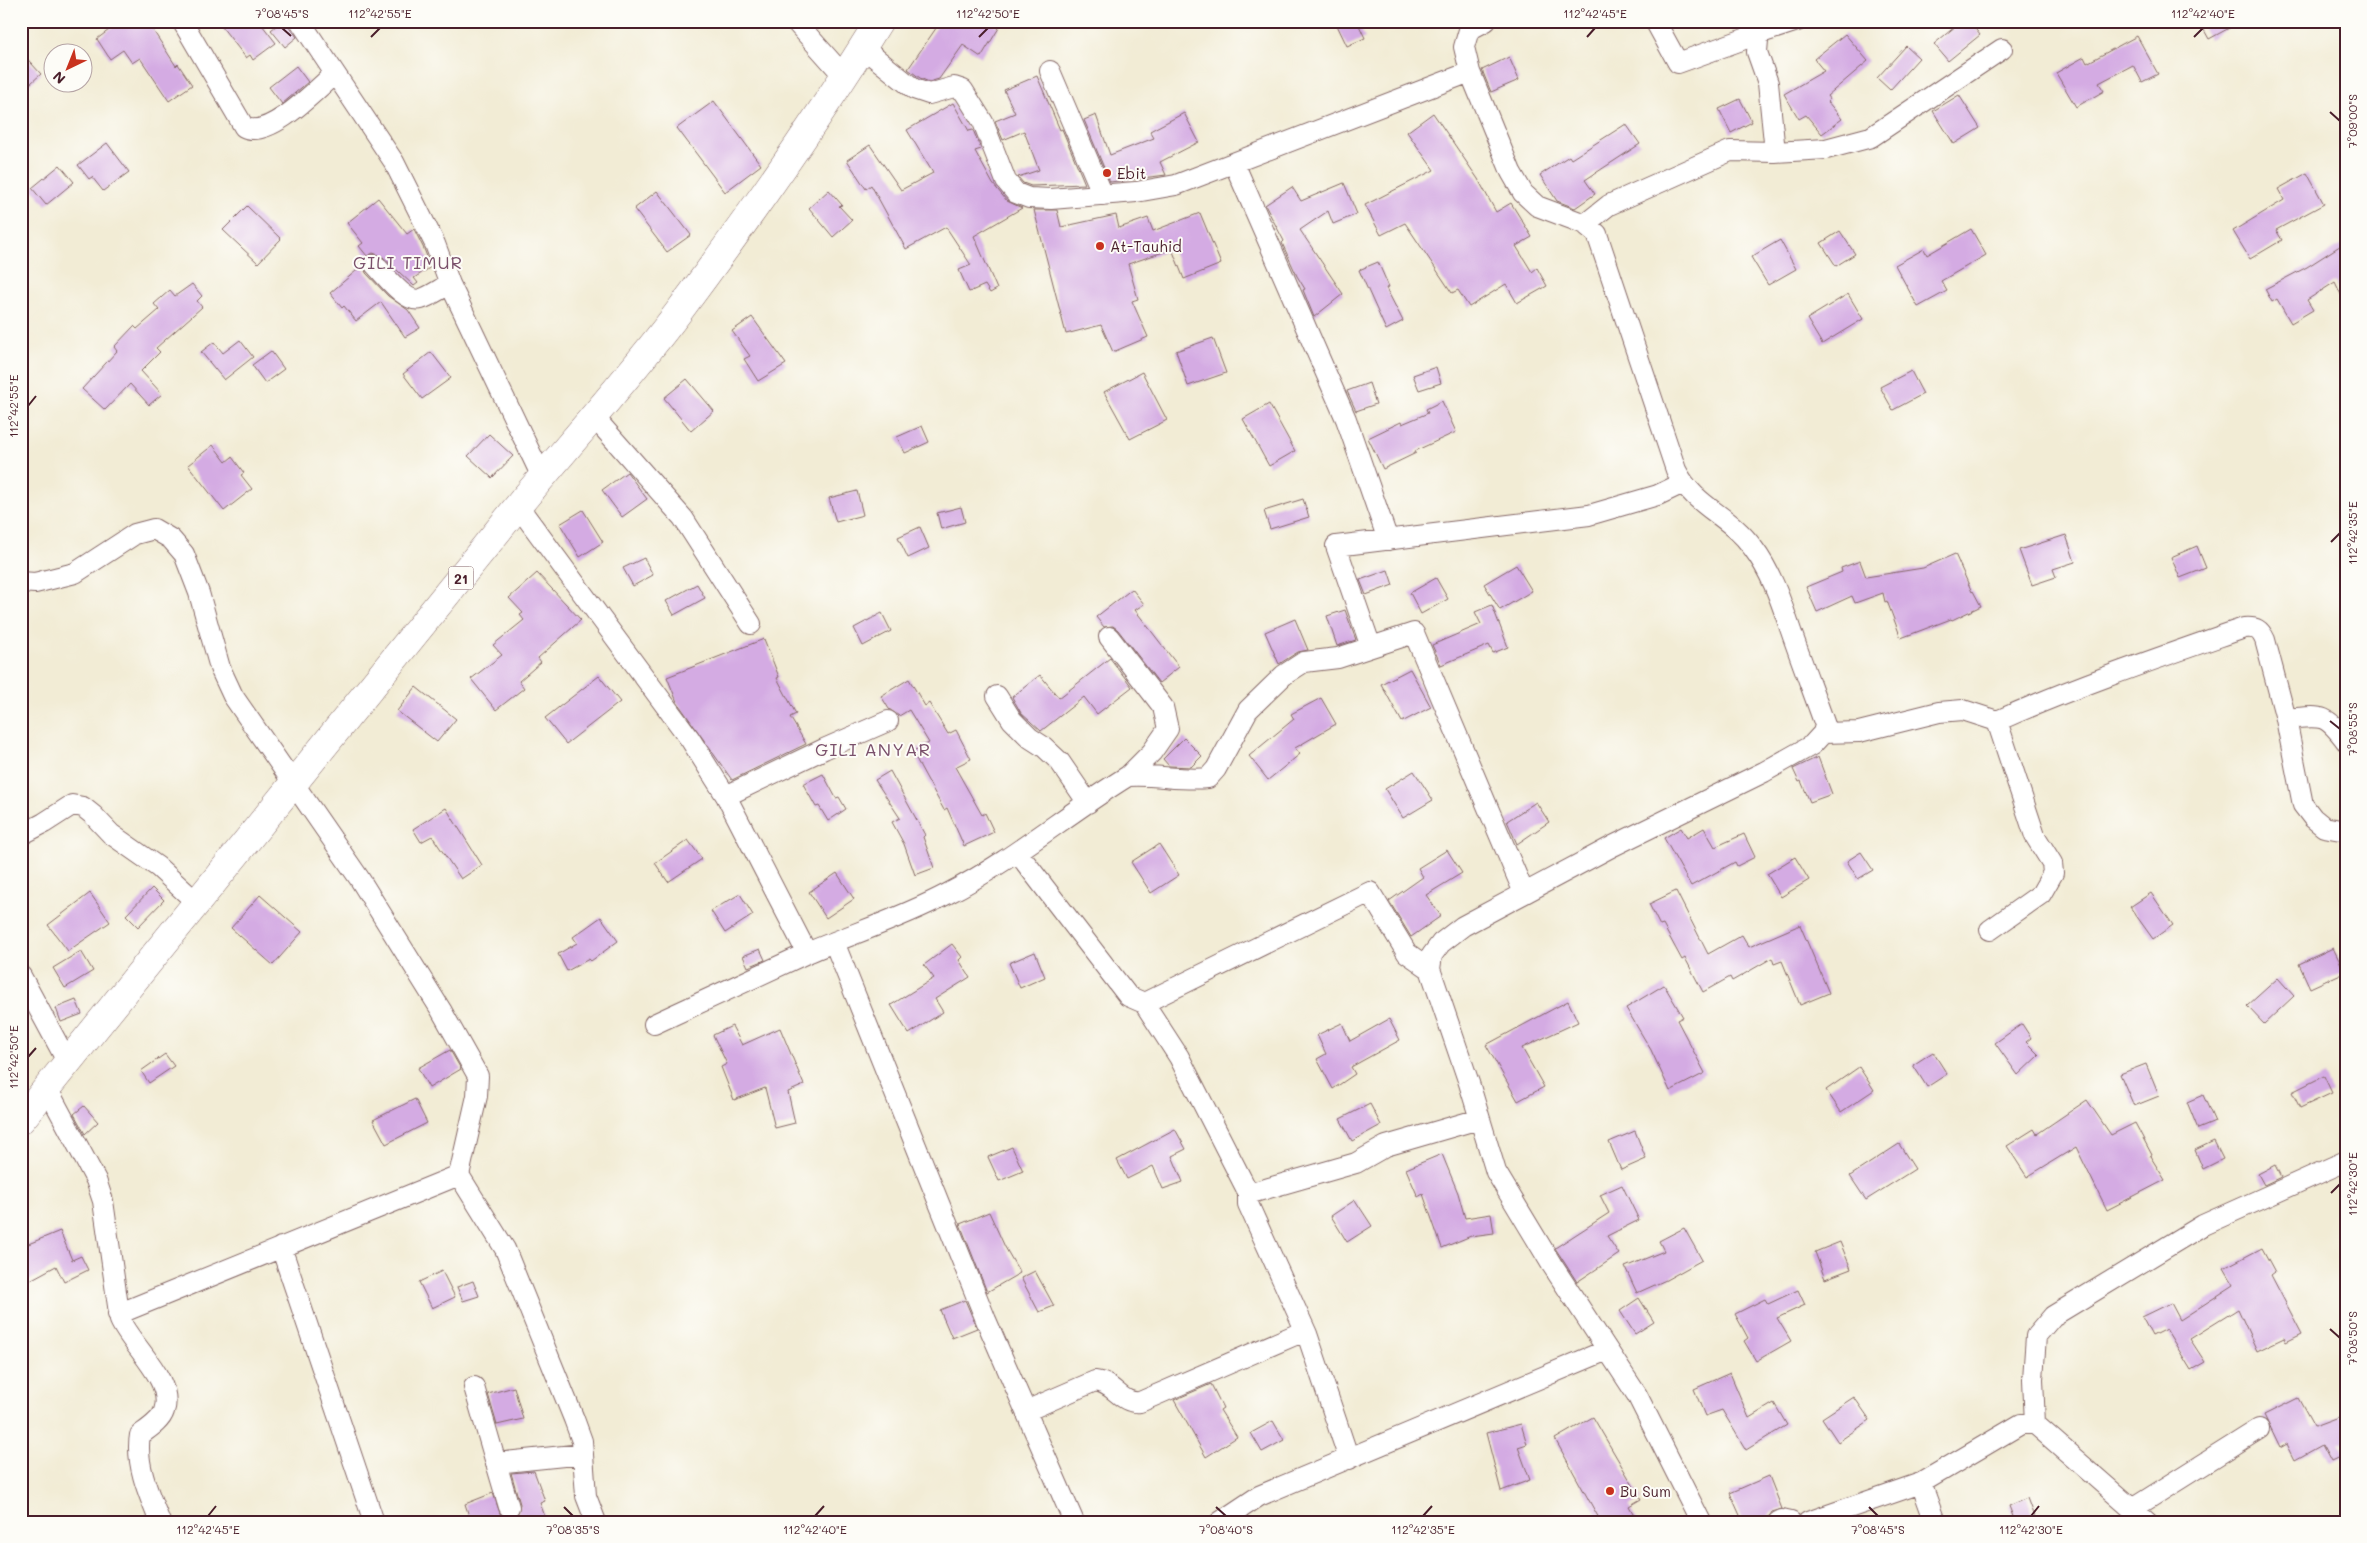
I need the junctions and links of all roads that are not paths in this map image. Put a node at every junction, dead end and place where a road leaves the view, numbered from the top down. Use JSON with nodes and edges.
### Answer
{"nodes":[{"id":1,"x":182,"y":21,"type":"edge"},
{"id":2,"x":300,"y":21,"type":"edge"},
{"id":3,"x":795,"y":21,"type":"edge"},
{"id":4,"x":879,"y":21,"type":"edge"},
{"id":5,"x":1486,"y":21,"type":"edge"},
{"id":6,"x":1655,"y":21,"type":"edge"},
{"id":7,"x":1797,"y":21,"type":"edge"},
{"id":8,"x":1761,"y":33,"type":"junction"},
{"id":9,"x":863,"y":48,"type":"junction"},
{"id":10,"x":2002,"y":48,"type":"dead end"},
{"id":11,"x":1050,"y":71,"type":"dead end"},
{"id":12,"x":1470,"y":72,"type":"junction"},
{"id":13,"x":334,"y":74,"type":"junction"},
{"id":14,"x":844,"y":76,"type":"junction"},
{"id":15,"x":1775,"y":152,"type":"junction"},
{"id":16,"x":1234,"y":163,"type":"junction"},
{"id":17,"x":1103,"y":195,"type":"junction"},
{"id":18,"x":1585,"y":224,"type":"junction"},
{"id":19,"x":375,"y":265,"type":"dead end"},
{"id":20,"x":450,"y":284,"type":"junction"},
{"id":21,"x":594,"y":417,"type":"junction"},
{"id":22,"x":542,"y":477,"type":"junction"},
{"id":23,"x":1683,"y":483,"type":"junction"},
{"id":24,"x":518,"y":506,"type":"junction"},
{"id":25,"x":1388,"y":540,"type":"junction"},
{"id":26,"x":21,"y":582,"type":"edge"},
{"id":27,"x":751,"y":624,"type":"dead end"},
{"id":28,"x":1109,"y":637,"type":"dead end"},
{"id":29,"x":1371,"y":647,"type":"junction"},
{"id":30,"x":997,"y":696,"type":"dead end"},
{"id":31,"x":2286,"y":719,"type":"junction"},
{"id":32,"x":888,"y":721,"type":"dead end"},
{"id":33,"x":1997,"y":721,"type":"junction"},
{"id":34,"x":1823,"y":733,"type":"junction"},
{"id":35,"x":2346,"y":741,"type":"edge"},
{"id":36,"x":1128,"y":776,"type":"junction"},
{"id":37,"x":294,"y":783,"type":"junction"},
{"id":38,"x":726,"y":796,"type":"junction"},
{"id":39,"x":1088,"y":803,"type":"junction"},
{"id":40,"x":2346,"y":831,"type":"edge"},
{"id":41,"x":21,"y":835,"type":"edge"},
{"id":42,"x":1018,"y":853,"type":"junction"},
{"id":43,"x":1524,"y":893,"type":"junction"},
{"id":44,"x":197,"y":902,"type":"junction"},
{"id":45,"x":1990,"y":930,"type":"dead end"},
{"id":46,"x":834,"y":942,"type":"junction"},
{"id":47,"x":807,"y":953,"type":"junction"},
{"id":48,"x":1430,"y":969,"type":"junction"},
{"id":49,"x":21,"y":976,"type":"edge"},
{"id":50,"x":1144,"y":1003,"type":"junction"},
{"id":51,"x":654,"y":1024,"type":"dead end"},
{"id":52,"x":68,"y":1063,"type":"junction"},
{"id":53,"x":47,"y":1088,"type":"junction"},
{"id":54,"x":1480,"y":1119,"type":"junction"},
{"id":55,"x":21,"y":1120,"type":"edge"},
{"id":56,"x":2346,"y":1161,"type":"edge"},
{"id":57,"x":459,"y":1175,"type":"junction"},
{"id":58,"x":1249,"y":1194,"type":"junction"},
{"id":59,"x":281,"y":1247,"type":"junction"},
{"id":60,"x":118,"y":1314,"type":"junction"},
{"id":61,"x":1306,"y":1334,"type":"junction"},
{"id":62,"x":1607,"y":1350,"type":"junction"},
{"id":63,"x":474,"y":1388,"type":"dead end"},
{"id":64,"x":1026,"y":1411,"type":"junction"},
{"id":65,"x":2034,"y":1424,"type":"junction"},
{"id":66,"x":2258,"y":1429,"type":"dead end"},
{"id":67,"x":583,"y":1454,"type":"junction"},
{"id":68,"x":1349,"y":1459,"type":"junction"},
{"id":69,"x":496,"y":1464,"type":"junction"},
{"id":70,"x":1921,"y":1483,"type":"junction"},
{"id":71,"x":509,"y":1507,"type":"dead end"},
{"id":72,"x":2132,"y":1509,"type":"junction"},
{"id":73,"x":160,"y":1522,"type":"edge"},
{"id":74,"x":374,"y":1522,"type":"edge"},
{"id":75,"x":596,"y":1522,"type":"edge"},
{"id":76,"x":1074,"y":1522,"type":"edge"},
{"id":77,"x":1220,"y":1522,"type":"edge"},
{"id":78,"x":1701,"y":1522,"type":"edge"},
{"id":79,"x":1778,"y":1522,"type":"edge"},
{"id":80,"x":1791,"y":1522,"type":"edge"},
{"id":81,"x":1808,"y":1522,"type":"edge"},
{"id":82,"x":1935,"y":1522,"type":"edge"},
{"id":83,"x":2147,"y":1522,"type":"edge"}],
"edges":[{"from":1,"to":13,"type":"street"},
{"from":2,"to":13,"type":"street"},
{"from":3,"to":14,"type":"street"},
{"from":4,"to":9,"type":"highway","number":"21"},
{"from":5,"to":12,"type":"street"},
{"from":6,"to":8,"type":"street"},
{"from":7,"to":8,"type":"street"},
{"from":8,"to":15,"type":"street"},
{"from":9,"to":14,"type":"highway","number":"21"},
{"from":9,"to":17,"type":"street"},
{"from":10,"to":15,"type":"street"},
{"from":11,"to":17,"type":"street"},
{"from":12,"to":16,"type":"street"},
{"from":12,"to":18,"type":"street"},
{"from":13,"to":20,"type":"street"},
{"from":14,"to":21,"type":"highway","number":"21"},
{"from":15,"to":18,"type":"street"},
{"from":16,"to":17,"type":"street"},
{"from":16,"to":25,"type":"street"},
{"from":18,"to":23,"type":"street"},
{"from":19,"to":20,"type":"street"},
{"from":20,"to":22,"type":"street"},
{"from":21,"to":22,"type":"highway","number":"21"},
{"from":21,"to":27,"type":"street"},
{"from":22,"to":24,"type":"highway","number":"21"},
{"from":23,"to":25,"type":"street"},
{"from":23,"to":34,"type":"street"},
{"from":24,"to":37,"type":"highway","number":"21"},
{"from":24,"to":38,"type":"street"},
{"from":25,"to":29,"type":"street"},
{"from":26,"to":37,"type":"street"},
{"from":28,"to":36,"type":"street"},
{"from":29,"to":36,"type":"street"},
{"from":29,"to":43,"type":"street"},
{"from":30,"to":39,"type":"street"},
{"from":31,"to":33,"type":"street"},
{"from":31,"to":35,"type":"street"},
{"from":31,"to":40,"type":"street"},
{"from":32,"to":38,"type":"street"},
{"from":33,"to":34,"type":"street"},
{"from":33,"to":45,"type":"street"},
{"from":34,"to":43,"type":"street"},
{"from":36,"to":39,"type":"street"},
{"from":37,"to":44,"type":"highway","number":"21"},
{"from":37,"to":57,"type":"street"},
{"from":38,"to":47,"type":"street"},
{"from":39,"to":42,"type":"street"},
{"from":41,"to":44,"type":"street"},
{"from":42,"to":46,"type":"street"},
{"from":42,"to":50,"type":"street"},
{"from":43,"to":48,"type":"street"},
{"from":44,"to":52,"type":"highway","number":"21"},
{"from":46,"to":47,"type":"street"},
{"from":46,"to":64,"type":"street"},
{"from":47,"to":51,"type":"street"},
{"from":48,"to":50,"type":"street"},
{"from":48,"to":54,"type":"street"},
{"from":49,"to":52,"type":"street"},
{"from":50,"to":58,"type":"street"},
{"from":52,"to":53,"type":"highway","number":"21"},
{"from":53,"to":55,"type":"highway","number":"21"},
{"from":53,"to":60,"type":"street"},
{"from":54,"to":58,"type":"street"},
{"from":54,"to":62,"type":"street"},
{"from":56,"to":65,"type":"street"},
{"from":57,"to":59,"type":"street"},
{"from":57,"to":67,"type":"street"},
{"from":58,"to":61,"type":"street"},
{"from":59,"to":60,"type":"street"},
{"from":59,"to":74,"type":"street"},
{"from":60,"to":73,"type":"street"},
{"from":61,"to":64,"type":"street"},
{"from":61,"to":68,"type":"street"},
{"from":62,"to":68,"type":"street"},
{"from":62,"to":78,"type":"street"},
{"from":63,"to":69,"type":"street"},
{"from":64,"to":76,"type":"street"},
{"from":65,"to":70,"type":"street"},
{"from":65,"to":72,"type":"street"},
{"from":66,"to":72,"type":"street"},
{"from":67,"to":69,"type":"street"},
{"from":67,"to":75,"type":"street"},
{"from":68,"to":77,"type":"street"},
{"from":69,"to":71,"type":"street"},
{"from":70,"to":81,"type":"street"},
{"from":70,"to":82,"type":"street"},
{"from":72,"to":83,"type":"street"},
{"from":79,"to":80,"type":"street"}]}
